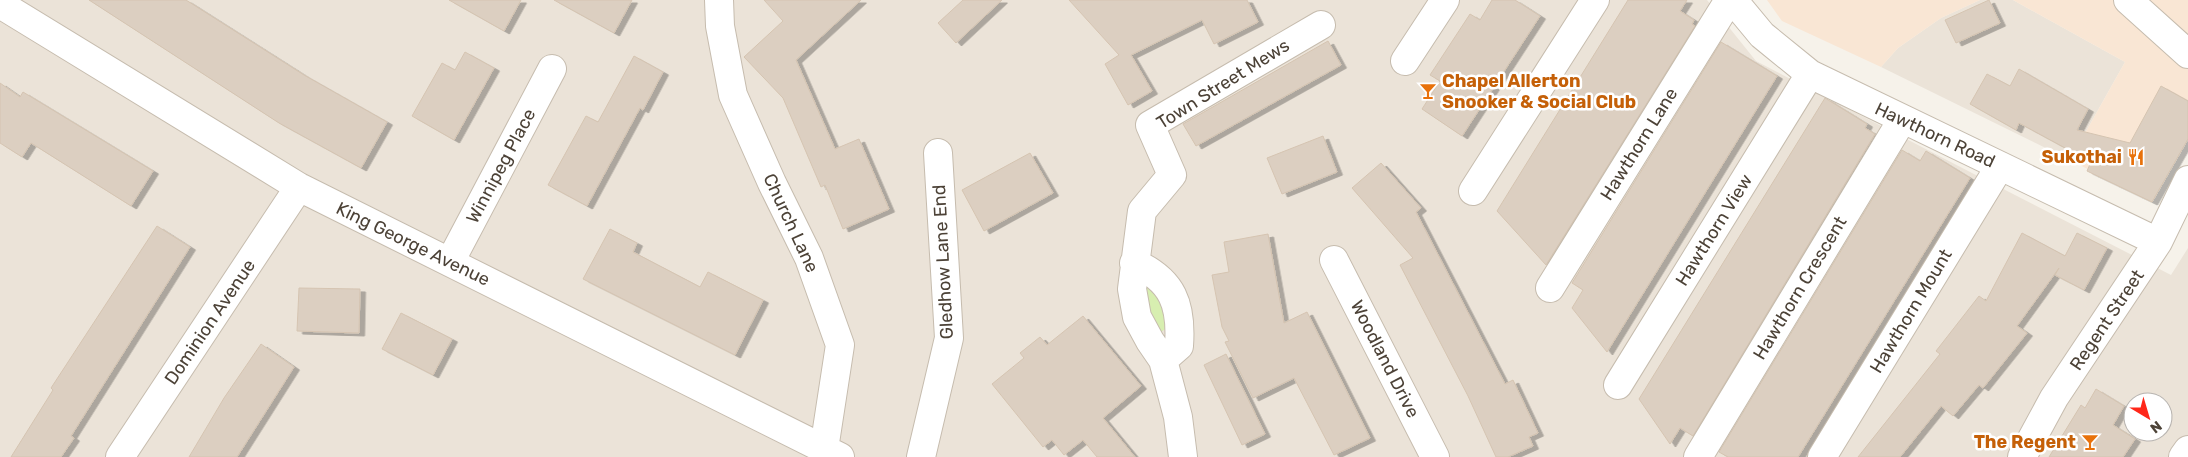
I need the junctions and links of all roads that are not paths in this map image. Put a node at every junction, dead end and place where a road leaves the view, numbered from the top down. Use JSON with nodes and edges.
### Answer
{"nodes":[{"id":1,"x":719,"y":0,"type":"edge"},
{"id":2,"x":1445,"y":0,"type":"edge"},
{"id":3,"x":1594,"y":0,"type":"edge"},
{"id":4,"x":1729,"y":0,"type":"edge"},
{"id":5,"x":1733,"y":0,"type":"edge"},
{"id":6,"x":2128,"y":0,"type":"edge"},
{"id":7,"x":0,"y":4,"type":"edge"},
{"id":8,"x":1321,"y":25,"type":"dead end"},
{"id":9,"x":2188,"y":54,"type":"edge"},
{"id":10,"x":1405,"y":61,"type":"dead end"},
{"id":11,"x":552,"y":69,"type":"dead end"},
{"id":12,"x":1810,"y":74,"type":"junction"},
{"id":13,"x":1902,"y":120,"type":"junction"},
{"id":14,"x":938,"y":153,"type":"dead end"},
{"id":15,"x":2000,"y":166,"type":"junction"},
{"id":16,"x":2188,"y":180,"type":"edge"},
{"id":17,"x":299,"y":187,"type":"junction"},
{"id":18,"x":1473,"y":191,"type":"dead end"},
{"id":19,"x":2158,"y":242,"type":"junction"},
{"id":20,"x":1334,"y":260,"type":"dead end"},
{"id":21,"x":450,"y":262,"type":"junction"},
{"id":22,"x":1134,"y":263,"type":"junction"},
{"id":23,"x":1550,"y":288,"type":"dead end"},
{"id":24,"x":1163,"y":360,"type":"junction"},
{"id":25,"x":1618,"y":385,"type":"dead end"},
{"id":26,"x":2188,"y":450,"type":"edge"},
{"id":27,"x":832,"y":453,"type":"edge"},
{"id":28,"x":120,"y":457,"type":"edge"},
{"id":29,"x":921,"y":457,"type":"edge"},
{"id":30,"x":1183,"y":457,"type":"edge"},
{"id":31,"x":1435,"y":457,"type":"edge"},
{"id":32,"x":1698,"y":457,"type":"edge"},
{"id":33,"x":1822,"y":457,"type":"edge"},
{"id":34,"x":2022,"y":457,"type":"edge"},
{"id":35,"x":2183,"y":457,"type":"edge"}],
"edges":[{"from":1,"to":27,"type":"street","name":"Church Lane"},
{"from":2,"to":10,"type":"street"},
{"from":3,"to":18,"type":"street"},
{"from":4,"to":23,"type":"street","name":"Hawthorn Lane"},
{"from":5,"to":12,"type":"street","name":"Hawthorn Road"},
{"from":6,"to":9,"type":"street"},
{"from":7,"to":17,"type":"street","name":"King George Avenue"},
{"from":8,"to":22,"type":"street","name":"Town Street Mews"},
{"from":11,"to":21,"type":"street","name":"Winnipeg Place"},
{"from":12,"to":13,"type":"street","name":"Hawthorn Road"},
{"from":12,"to":25,"type":"street","name":"Hawthorn View"},
{"from":13,"to":15,"type":"street","name":"Hawthorn Road"},
{"from":13,"to":32,"type":"street","name":"Hawthorn Crescent"},
{"from":14,"to":29,"type":"street","name":"Gledhow Lane End"},
{"from":15,"to":19,"type":"street","name":"Hawthorn Road"},
{"from":15,"to":33,"type":"street","name":"Hawthorn Mount"},
{"from":16,"to":19,"type":"street","name":"Regent Street"},
{"from":17,"to":21,"type":"street","name":"King George Avenue"},
{"from":17,"to":28,"type":"street","name":"Dominion Avenue"},
{"from":19,"to":34,"type":"street","name":"Regent Street"},
{"from":20,"to":31,"type":"street","name":"Woodland Drive"},
{"from":21,"to":27,"type":"street","name":"King George Avenue"},
{"from":22,"to":24,"type":"street","name":"Town Street Mews"},
{"from":22,"to":24,"type":"street"},
{"from":24,"to":30,"type":"street","name":"Town Street Mews"},
{"from":26,"to":35,"type":"street"}]}
